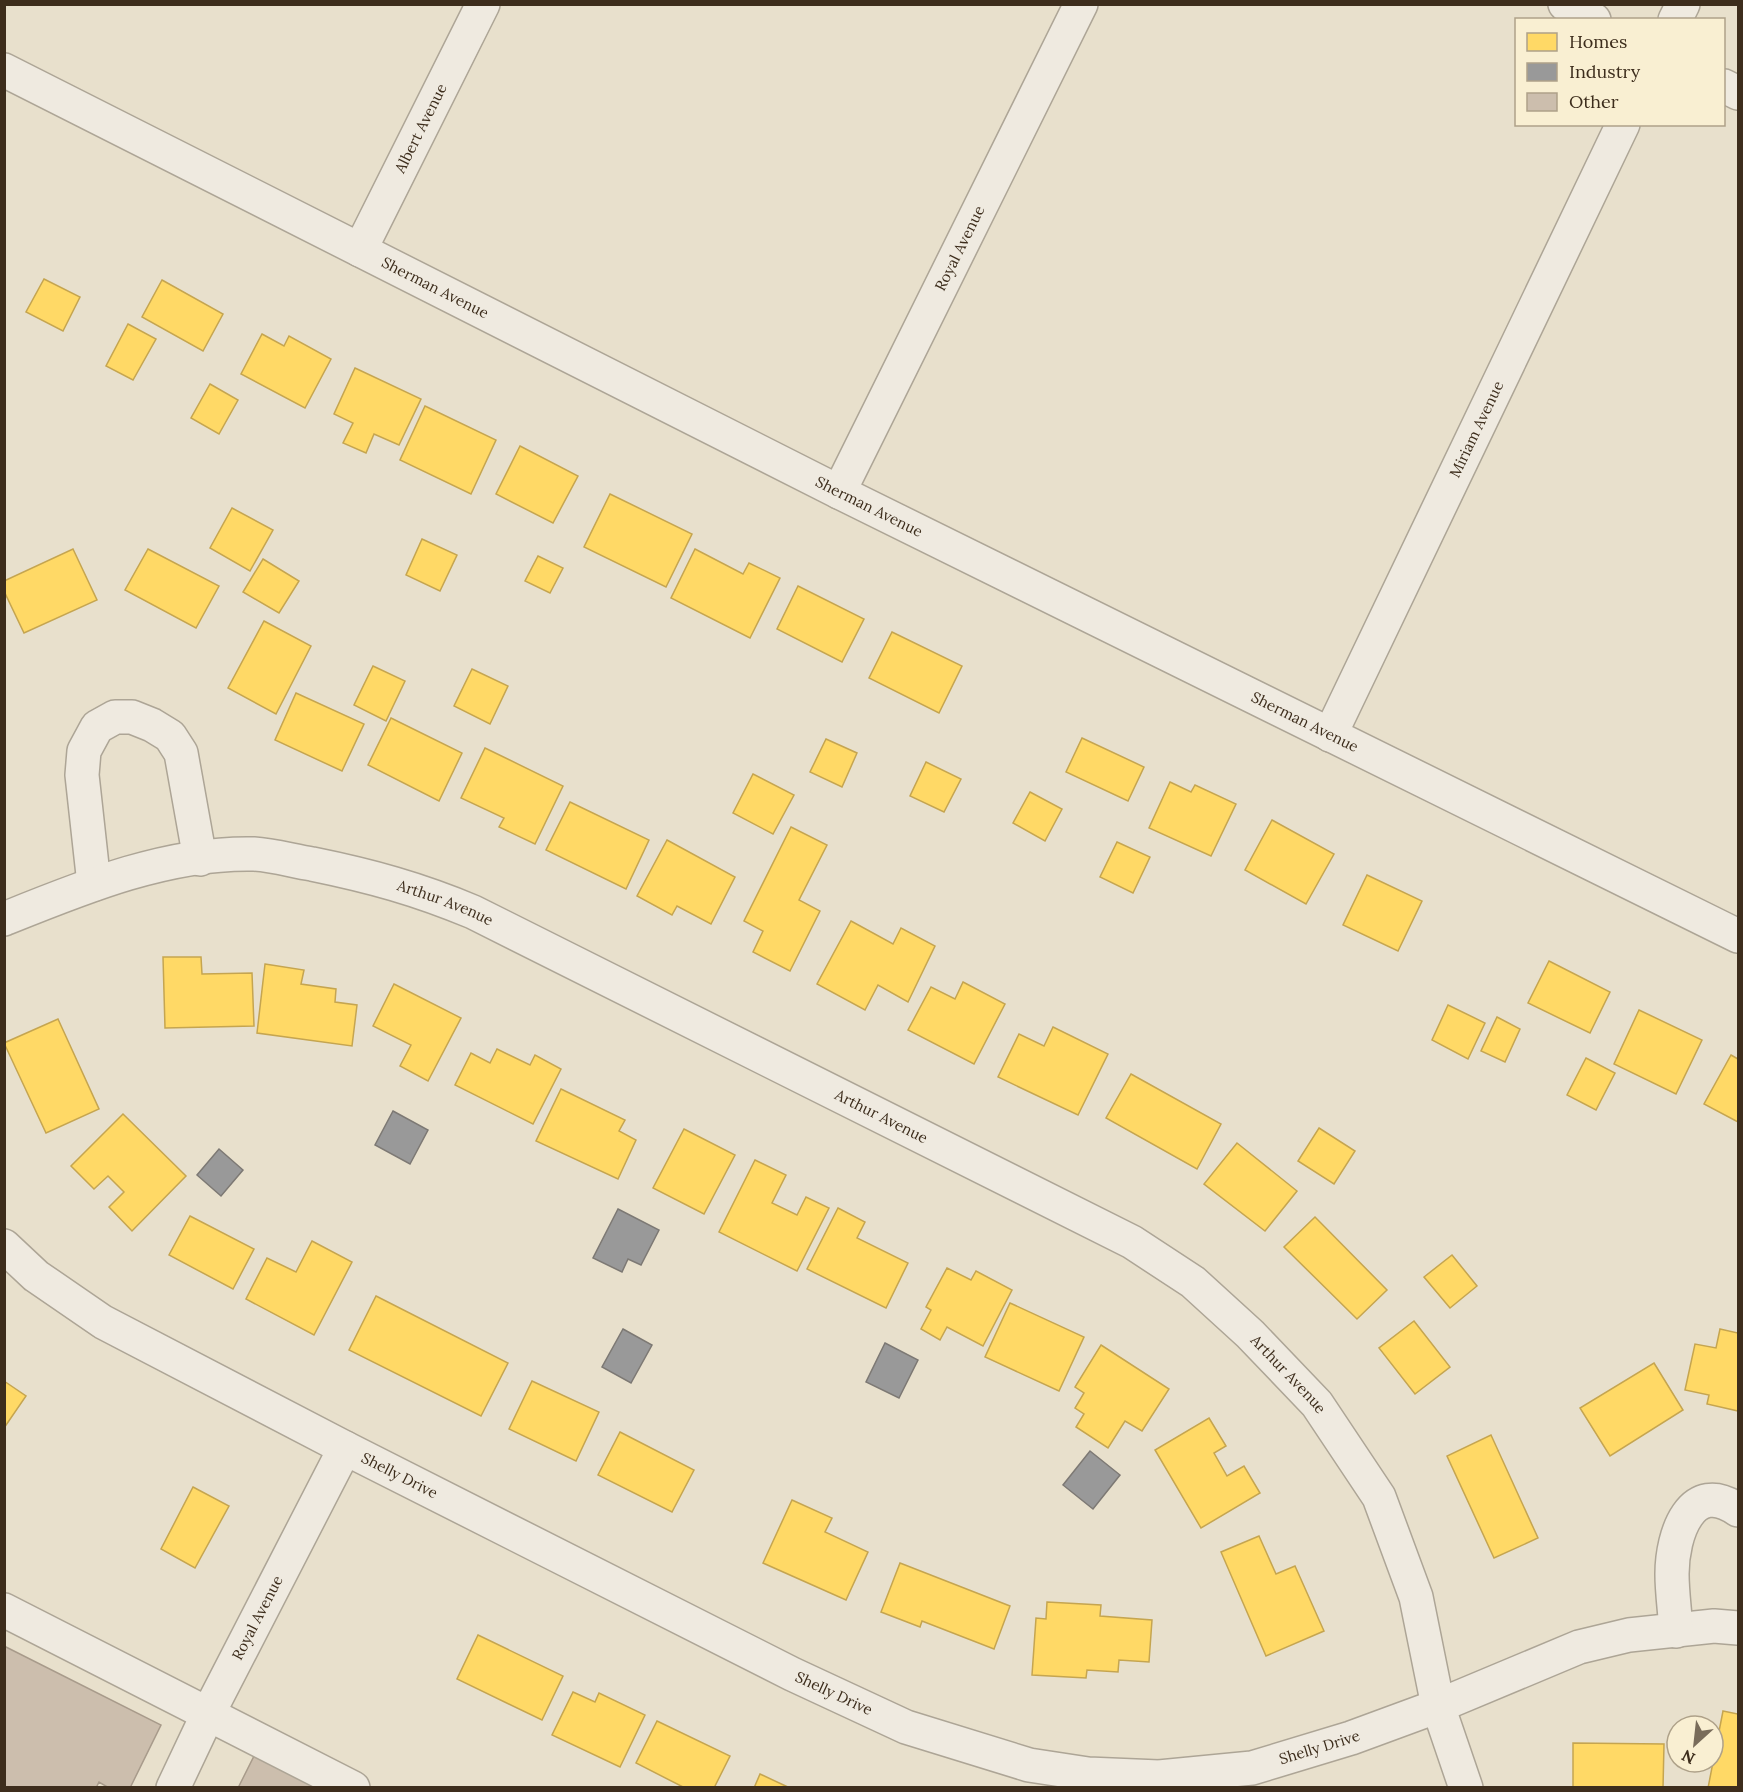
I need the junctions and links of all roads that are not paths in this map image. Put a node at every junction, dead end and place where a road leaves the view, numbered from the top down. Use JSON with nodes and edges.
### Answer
{"nodes":[{"id":1,"x":483,"y":4,"type":"edge"},
{"id":2,"x":1081,"y":4,"type":"edge"},
{"id":3,"x":1565,"y":4,"type":"edge"},
{"id":4,"x":1683,"y":4,"type":"edge"},
{"id":5,"x":1590,"y":18,"type":"edge"},
{"id":6,"x":1676,"y":18,"type":"edge"},
{"id":7,"x":4,"y":70,"type":"edge"},
{"id":8,"x":1622,"y":126,"type":"edge"},
{"id":9,"x":360,"y":250,"type":"junction"},
{"id":10,"x":839,"y":492,"type":"junction"},
{"id":11,"x":1330,"y":735,"type":"junction"},
{"id":12,"x":200,"y":859,"type":"junction"},
{"id":13,"x":94,"y":884,"type":"junction"},
{"id":14,"x":4,"y":919,"type":"edge"},
{"id":15,"x":1738,"y":936,"type":"edge"},
{"id":16,"x":4,"y":1246,"type":"edge"},
{"id":17,"x":345,"y":1448,"type":"junction"},
{"id":18,"x":1738,"y":1510,"type":"edge"},
{"id":19,"x":4,"y":1610,"type":"edge"},
{"id":20,"x":1738,"y":1628,"type":"edge"},
{"id":21,"x":1676,"y":1631,"type":"junction"},
{"id":22,"x":1438,"y":1706,"type":"junction"},
{"id":23,"x":208,"y":1714,"type":"junction"},
{"id":24,"x":1220,"y":1780,"type":"edge"},
{"id":25,"x":1118,"y":1781,"type":"edge"},
{"id":26,"x":173,"y":1788,"type":"edge"},
{"id":27,"x":353,"y":1788,"type":"edge"},
{"id":28,"x":1466,"y":1788,"type":"edge"}],
"edges":[{"from":1,"to":9,"type":"street","name":"Albert Avenue"},
{"from":2,"to":10,"type":"street","name":"Royal Avenue"},
{"from":3,"to":5,"type":"street"},
{"from":4,"to":6,"type":"street"},
{"from":7,"to":9,"type":"street","name":"Sherman Avenue"},
{"from":8,"to":11,"type":"street","name":"Miriam Avenue"},
{"from":9,"to":10,"type":"street","name":"Sherman Avenue"},
{"from":10,"to":11,"type":"street","name":"Sherman Avenue"},
{"from":11,"to":15,"type":"street","name":"Sherman Avenue"},
{"from":12,"to":13,"type":"street","name":"Arthur Avenue"},
{"from":12,"to":13,"type":"street"},
{"from":12,"to":22,"type":"street","name":"Arthur Avenue"},
{"from":13,"to":14,"type":"street","name":"Arthur Avenue"},
{"from":16,"to":17,"type":"street","name":"Shelly Drive"},
{"from":17,"to":23,"type":"street","name":"Royal Avenue"},
{"from":17,"to":25,"type":"street","name":"Shelly Drive"},
{"from":18,"to":21,"type":"street"},
{"from":19,"to":23,"type":"street"},
{"from":20,"to":21,"type":"street","name":"Shelly Drive"},
{"from":21,"to":22,"type":"street","name":"Shelly Drive"},
{"from":22,"to":24,"type":"street","name":"Shelly Drive"},
{"from":22,"to":28,"type":"street","name":"Arthur Avenue"},
{"from":23,"to":26,"type":"street","name":"Royal Avenue"},
{"from":23,"to":27,"type":"street"},
{"from":24,"to":25,"type":"street","name":"Shelly Drive"}]}
